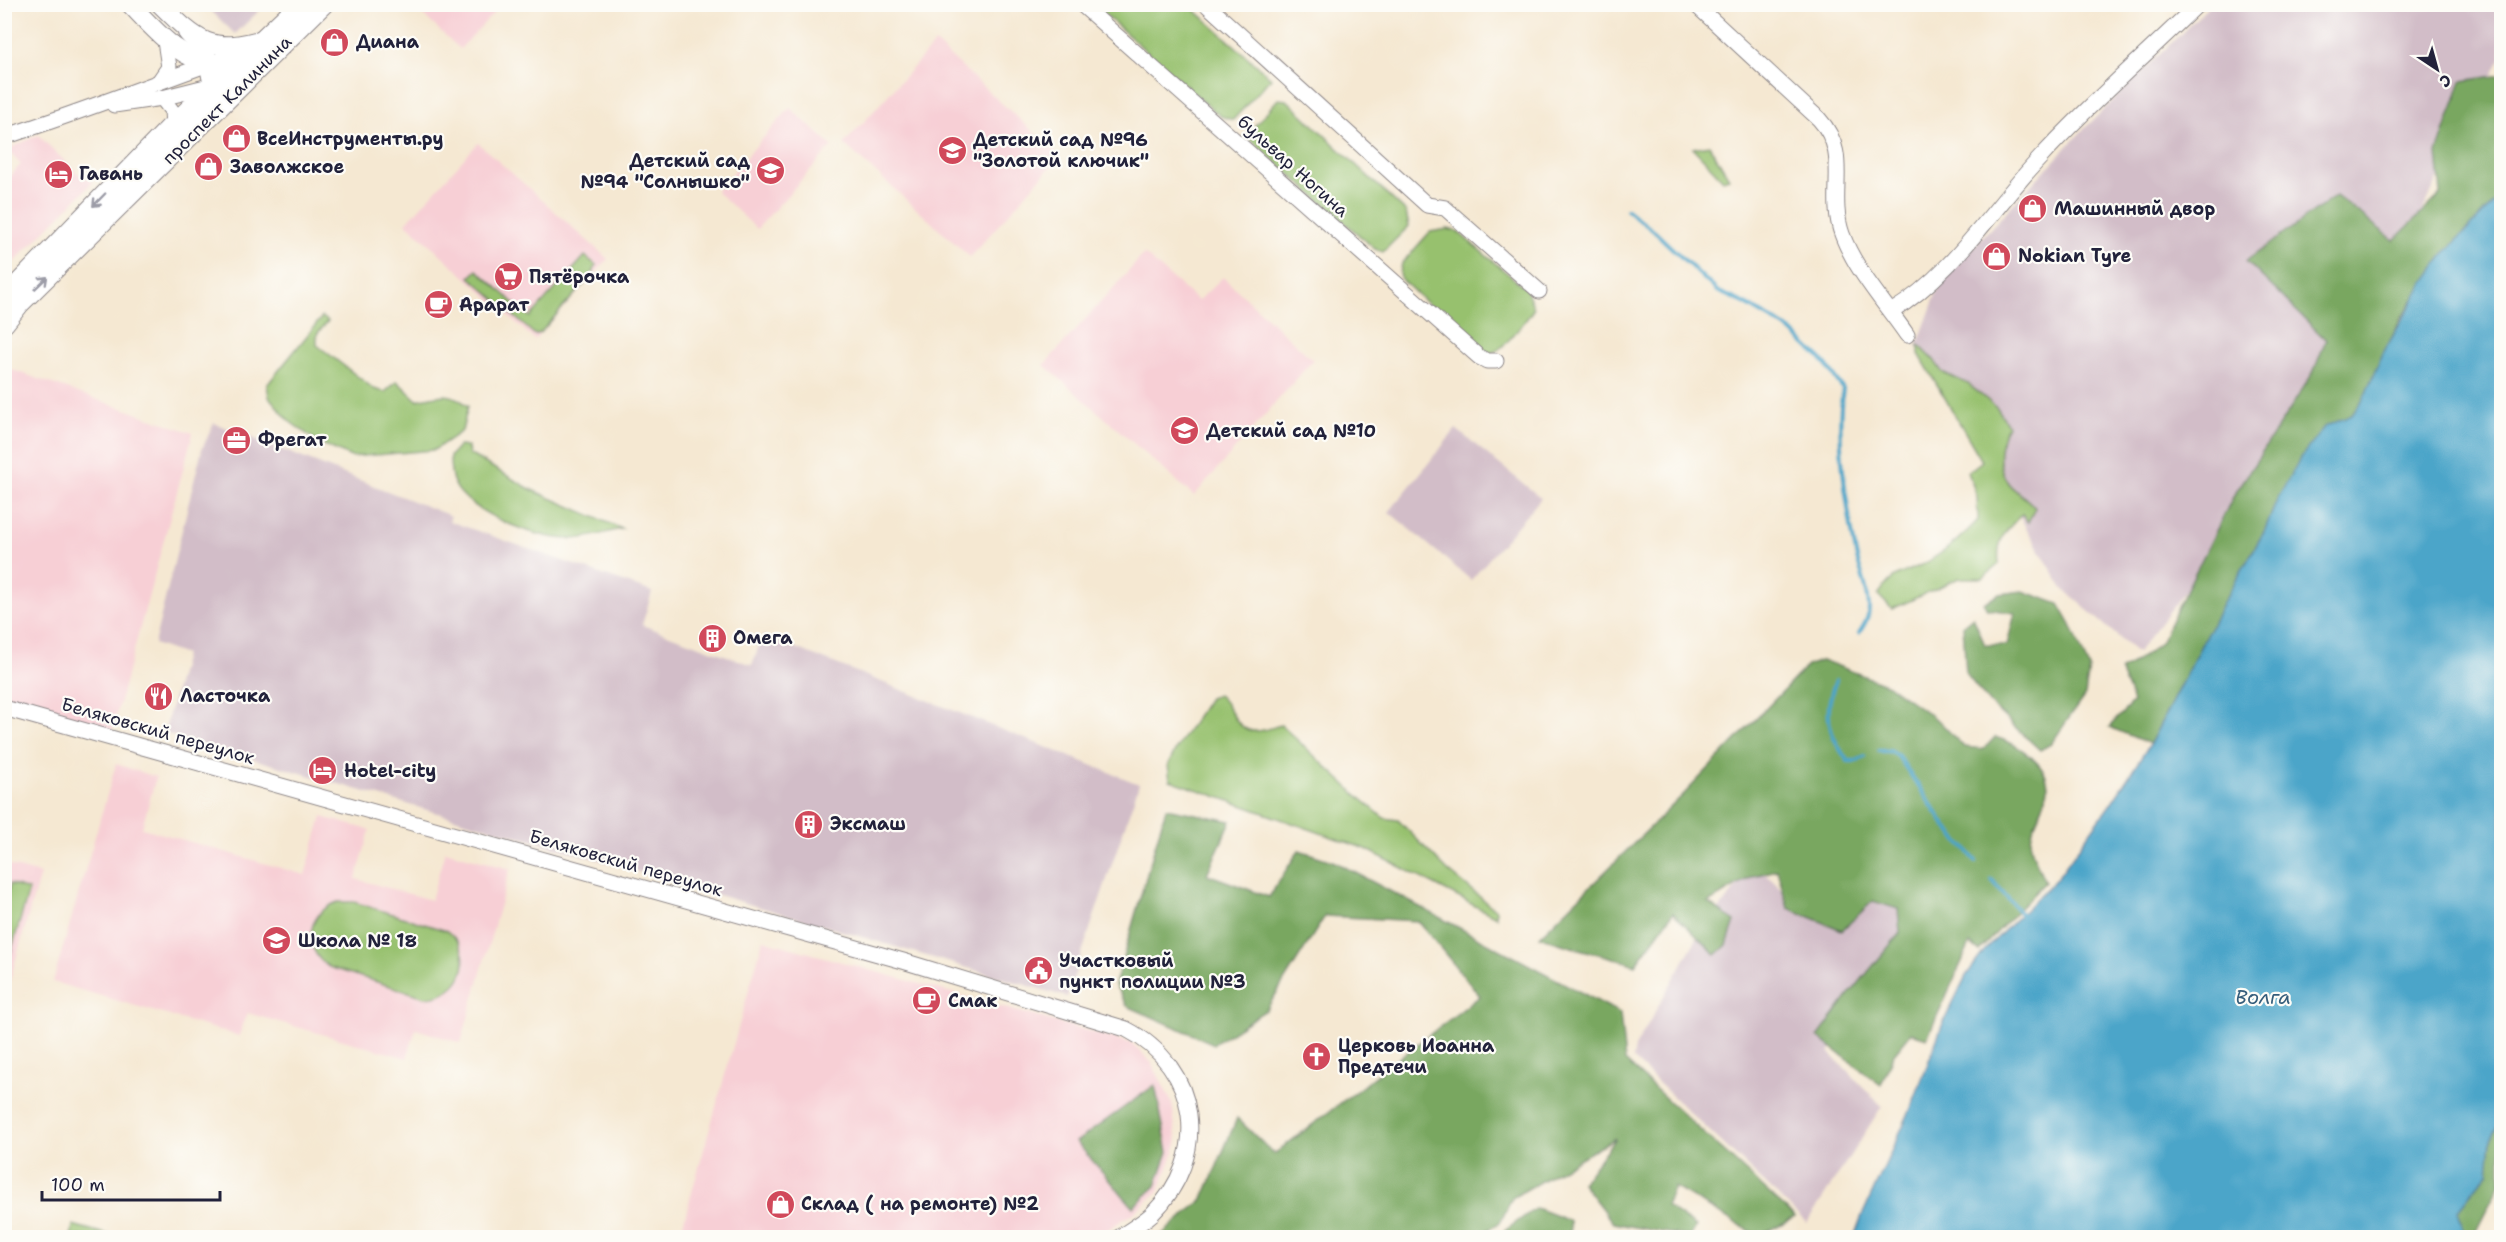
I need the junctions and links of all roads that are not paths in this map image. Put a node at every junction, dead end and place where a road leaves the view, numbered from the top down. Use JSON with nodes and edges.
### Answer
{"nodes":[{"id":1,"x":130,"y":4,"type":"edge"},
{"id":2,"x":160,"y":4,"type":"edge"},
{"id":3,"x":300,"y":4,"type":"edge"},
{"id":4,"x":323,"y":4,"type":"edge"},
{"id":5,"x":1081,"y":4,"type":"edge"},
{"id":6,"x":1206,"y":4,"type":"edge"},
{"id":7,"x":1695,"y":4,"type":"edge"},
{"id":8,"x":2198,"y":4,"type":"edge"},
{"id":9,"x":188,"y":32,"type":"junction"},
{"id":10,"x":165,"y":40,"type":"junction"},
{"id":11,"x":264,"y":51,"type":"junction"},
{"id":12,"x":208,"y":64,"type":"junction"},
{"id":13,"x":160,"y":80,"type":"junction"},
{"id":14,"x":224,"y":81,"type":"junction"},
{"id":15,"x":162,"y":98,"type":"junction"},
{"id":16,"x":93,"y":108,"type":"junction"},
{"id":17,"x":173,"y":125,"type":"junction"},
{"id":18,"x":4,"y":137,"type":"edge"},
{"id":19,"x":1539,"y":291,"type":"dead end"},
{"id":20,"x":4,"y":299,"type":"edge"},
{"id":21,"x":1891,"y":312,"type":"junction"},
{"id":22,"x":4,"y":323,"type":"edge"},
{"id":23,"x":1907,"y":335,"type":"dead end"},
{"id":24,"x":1496,"y":361,"type":"dead end"},
{"id":25,"x":4,"y":708,"type":"edge"},
{"id":26,"x":1118,"y":1238,"type":"edge"}],
"edges":[{"from":1,"to":10,"type":"main road"},
{"from":2,"to":9,"type":"main road"},
{"from":3,"to":11,"type":"main road","name":"проспект Калинина"},
{"from":4,"to":11,"type":"main road","name":"проспект Калинина"},
{"from":5,"to":24,"type":"street","name":"бульвар Ногина"},
{"from":6,"to":19,"type":"street"},
{"from":7,"to":21,"type":"street"},
{"from":8,"to":21,"type":"street"},
{"from":9,"to":11,"type":"main road"},
{"from":9,"to":12,"type":"main road"},
{"from":10,"to":12,"type":"main road"},
{"from":10,"to":13,"type":"street"},
{"from":11,"to":12,"type":"street"},
{"from":11,"to":14,"type":"main road","name":"проспект Калинина"},
{"from":11,"to":14,"type":"main road","name":"проспект Калинина"},
{"from":12,"to":13,"type":"street"},
{"from":12,"to":14,"type":"main road"},
{"from":13,"to":16,"type":"street"},
{"from":14,"to":15,"type":"street"},
{"from":14,"to":17,"type":"main road","name":"проспект Калинина"},
{"from":22,"to":14,"type":"main road","name":"проспект Калинина","one_way":true},
{"from":15,"to":16,"type":"street"},
{"from":15,"to":17,"type":"street"},
{"from":16,"to":18,"type":"street"},
{"from":17,"to":20,"type":"main road","name":"проспект Калинина","one_way":true},
{"from":21,"to":23,"type":"street"},
{"from":25,"to":26,"type":"street","name":"Беляковский переулок"}]}
